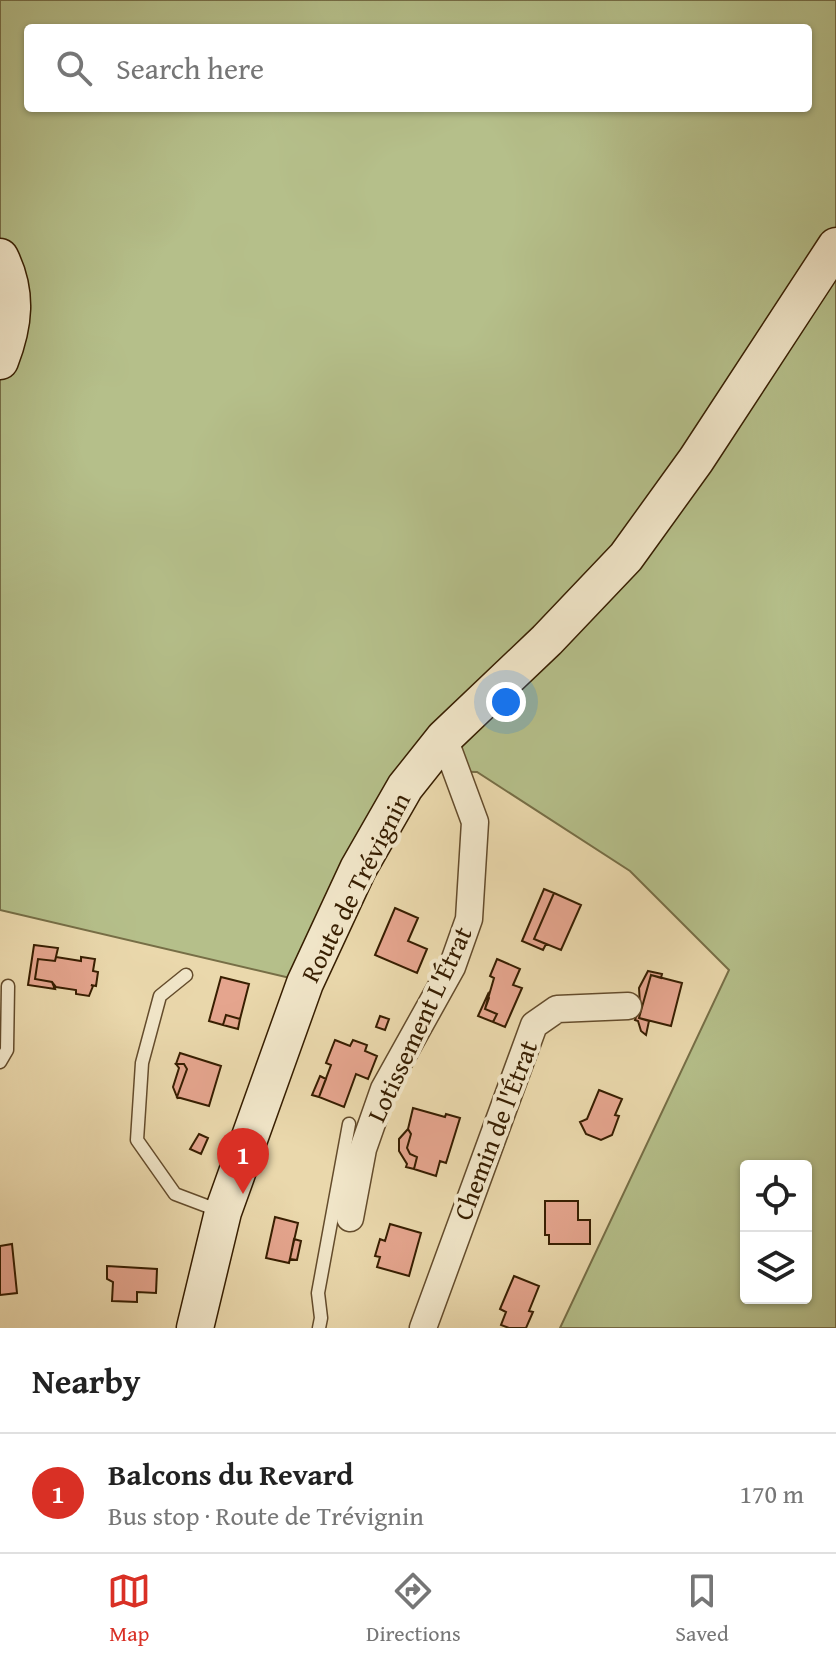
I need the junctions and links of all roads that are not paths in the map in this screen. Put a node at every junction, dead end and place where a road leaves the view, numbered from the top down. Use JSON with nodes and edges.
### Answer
{"nodes":[{"id":1,"x":836,"y":246,"type":"edge"},
{"id":2,"x":0,"y":257,"type":"edge"},
{"id":3,"x":0,"y":361,"type":"edge"},
{"id":4,"x":444,"y":738,"type":"junction"},
{"id":5,"x":186,"y":975,"type":"dead end"},
{"id":6,"x":8,"y":986,"type":"dead end"},
{"id":7,"x":628,"y":1006,"type":"dead end"},
{"id":8,"x":0,"y":1062,"type":"edge"},
{"id":9,"x":349,"y":1124,"type":"dead end"},
{"id":10,"x":223,"y":1212,"type":"junction"},
{"id":11,"x":350,"y":1218,"type":"dead end"},
{"id":12,"x":195,"y":1328,"type":"edge"},
{"id":13,"x":319,"y":1328,"type":"edge"},
{"id":14,"x":423,"y":1328,"type":"edge"}],
"edges":[{"from":1,"to":4,"type":"street","name":"Route de Trévignin"},
{"from":2,"to":3,"type":"street"},
{"from":4,"to":10,"type":"street","name":"Route de Trévignin"},
{"from":4,"to":11,"type":"street","name":"Lotissement L'Étrat"},
{"from":5,"to":10,"type":"lane"},
{"from":6,"to":8,"type":"lane"},
{"from":7,"to":14,"type":"street","name":"Chemin de l'Étrat"},
{"from":9,"to":13,"type":"lane"},
{"from":10,"to":12,"type":"street","name":"Route de Trévignin"}]}
